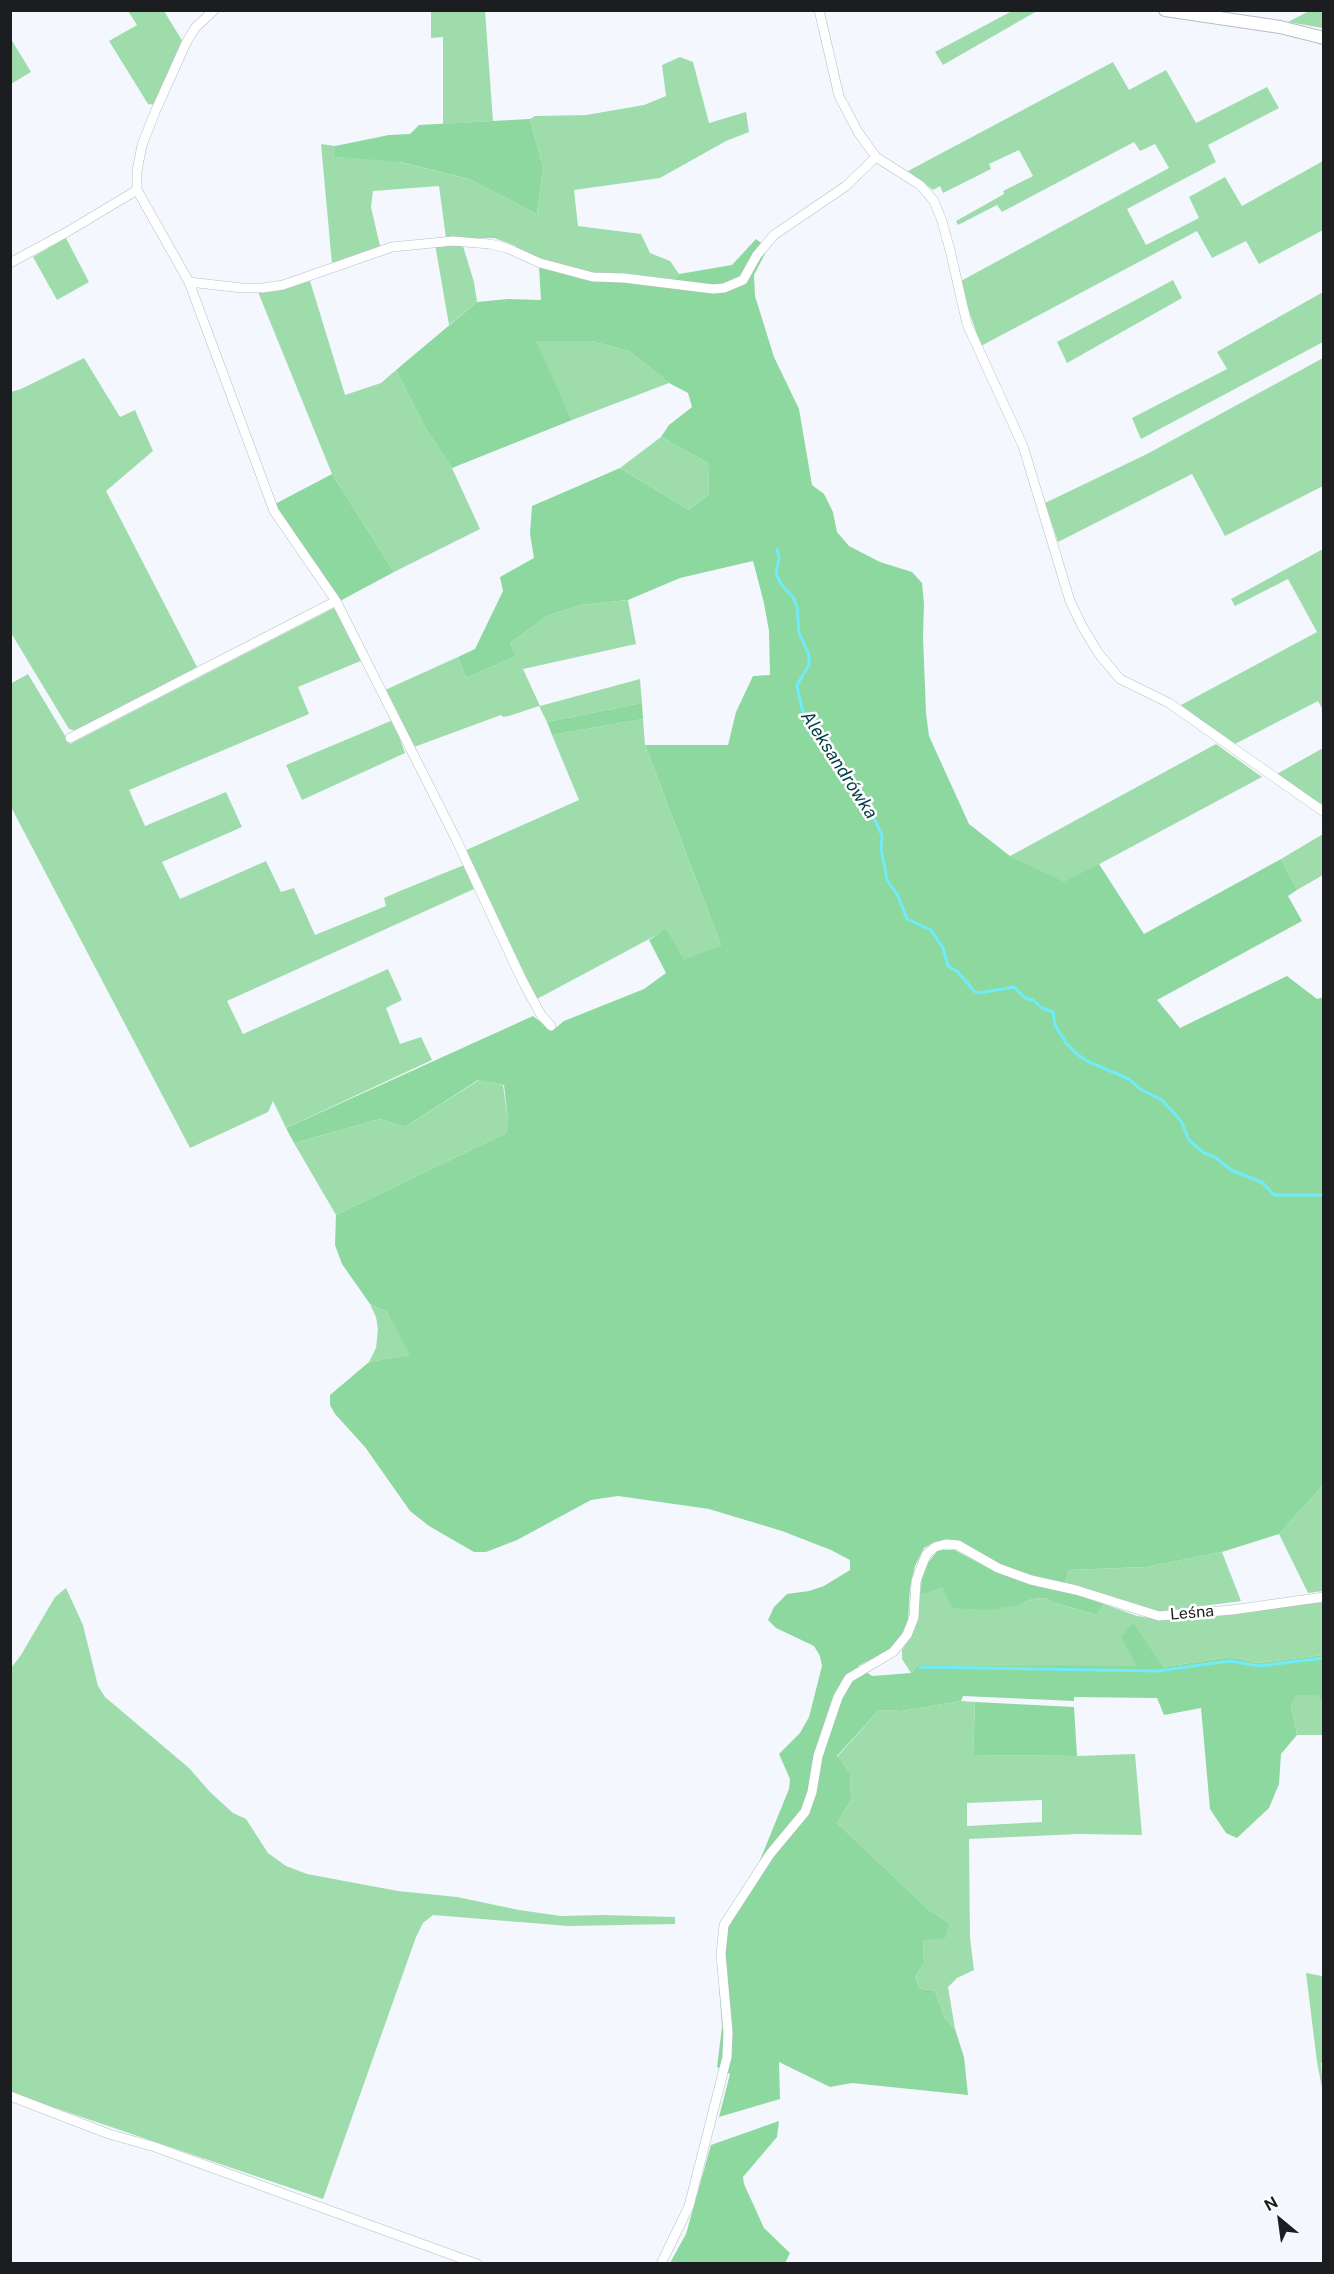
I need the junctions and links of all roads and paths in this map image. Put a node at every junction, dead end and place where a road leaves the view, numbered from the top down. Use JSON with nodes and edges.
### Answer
{"nodes":[{"id":1,"x":214,"y":10,"type":"edge"},
{"id":2,"x":819,"y":10,"type":"edge"},
{"id":3,"x":1165,"y":10,"type":"edge"},
{"id":4,"x":1323,"y":38,"type":"edge"},
{"id":5,"x":876,"y":157,"type":"junction"},
{"id":6,"x":136,"y":190,"type":"junction"},
{"id":7,"x":10,"y":263,"type":"edge"},
{"id":8,"x":189,"y":282,"type":"junction"},
{"id":9,"x":336,"y":601,"type":"junction"},
{"id":10,"x":70,"y":738,"type":"dead end"},
{"id":11,"x":1323,"y":812,"type":"edge"},
{"id":12,"x":551,"y":1026,"type":"dead end"},
{"id":13,"x":1323,"y":1597,"type":"edge"},
{"id":14,"x":10,"y":2096,"type":"edge"},
{"id":15,"x":477,"y":2264,"type":"edge"},
{"id":16,"x":661,"y":2264,"type":"edge"}],
"edges":[{"from":1,"to":6,"type":"street"},
{"from":2,"to":5,"type":"street"},
{"from":3,"to":4,"type":"street"},
{"from":5,"to":8,"type":"street"},
{"from":5,"to":11,"type":"street"},
{"from":6,"to":7,"type":"street"},
{"from":6,"to":8,"type":"street"},
{"from":8,"to":9,"type":"street"},
{"from":9,"to":10,"type":"street"},
{"from":9,"to":12,"type":"street"},
{"from":13,"to":16,"type":"street","name":"Leśna"},
{"from":14,"to":15,"type":"street"}]}
